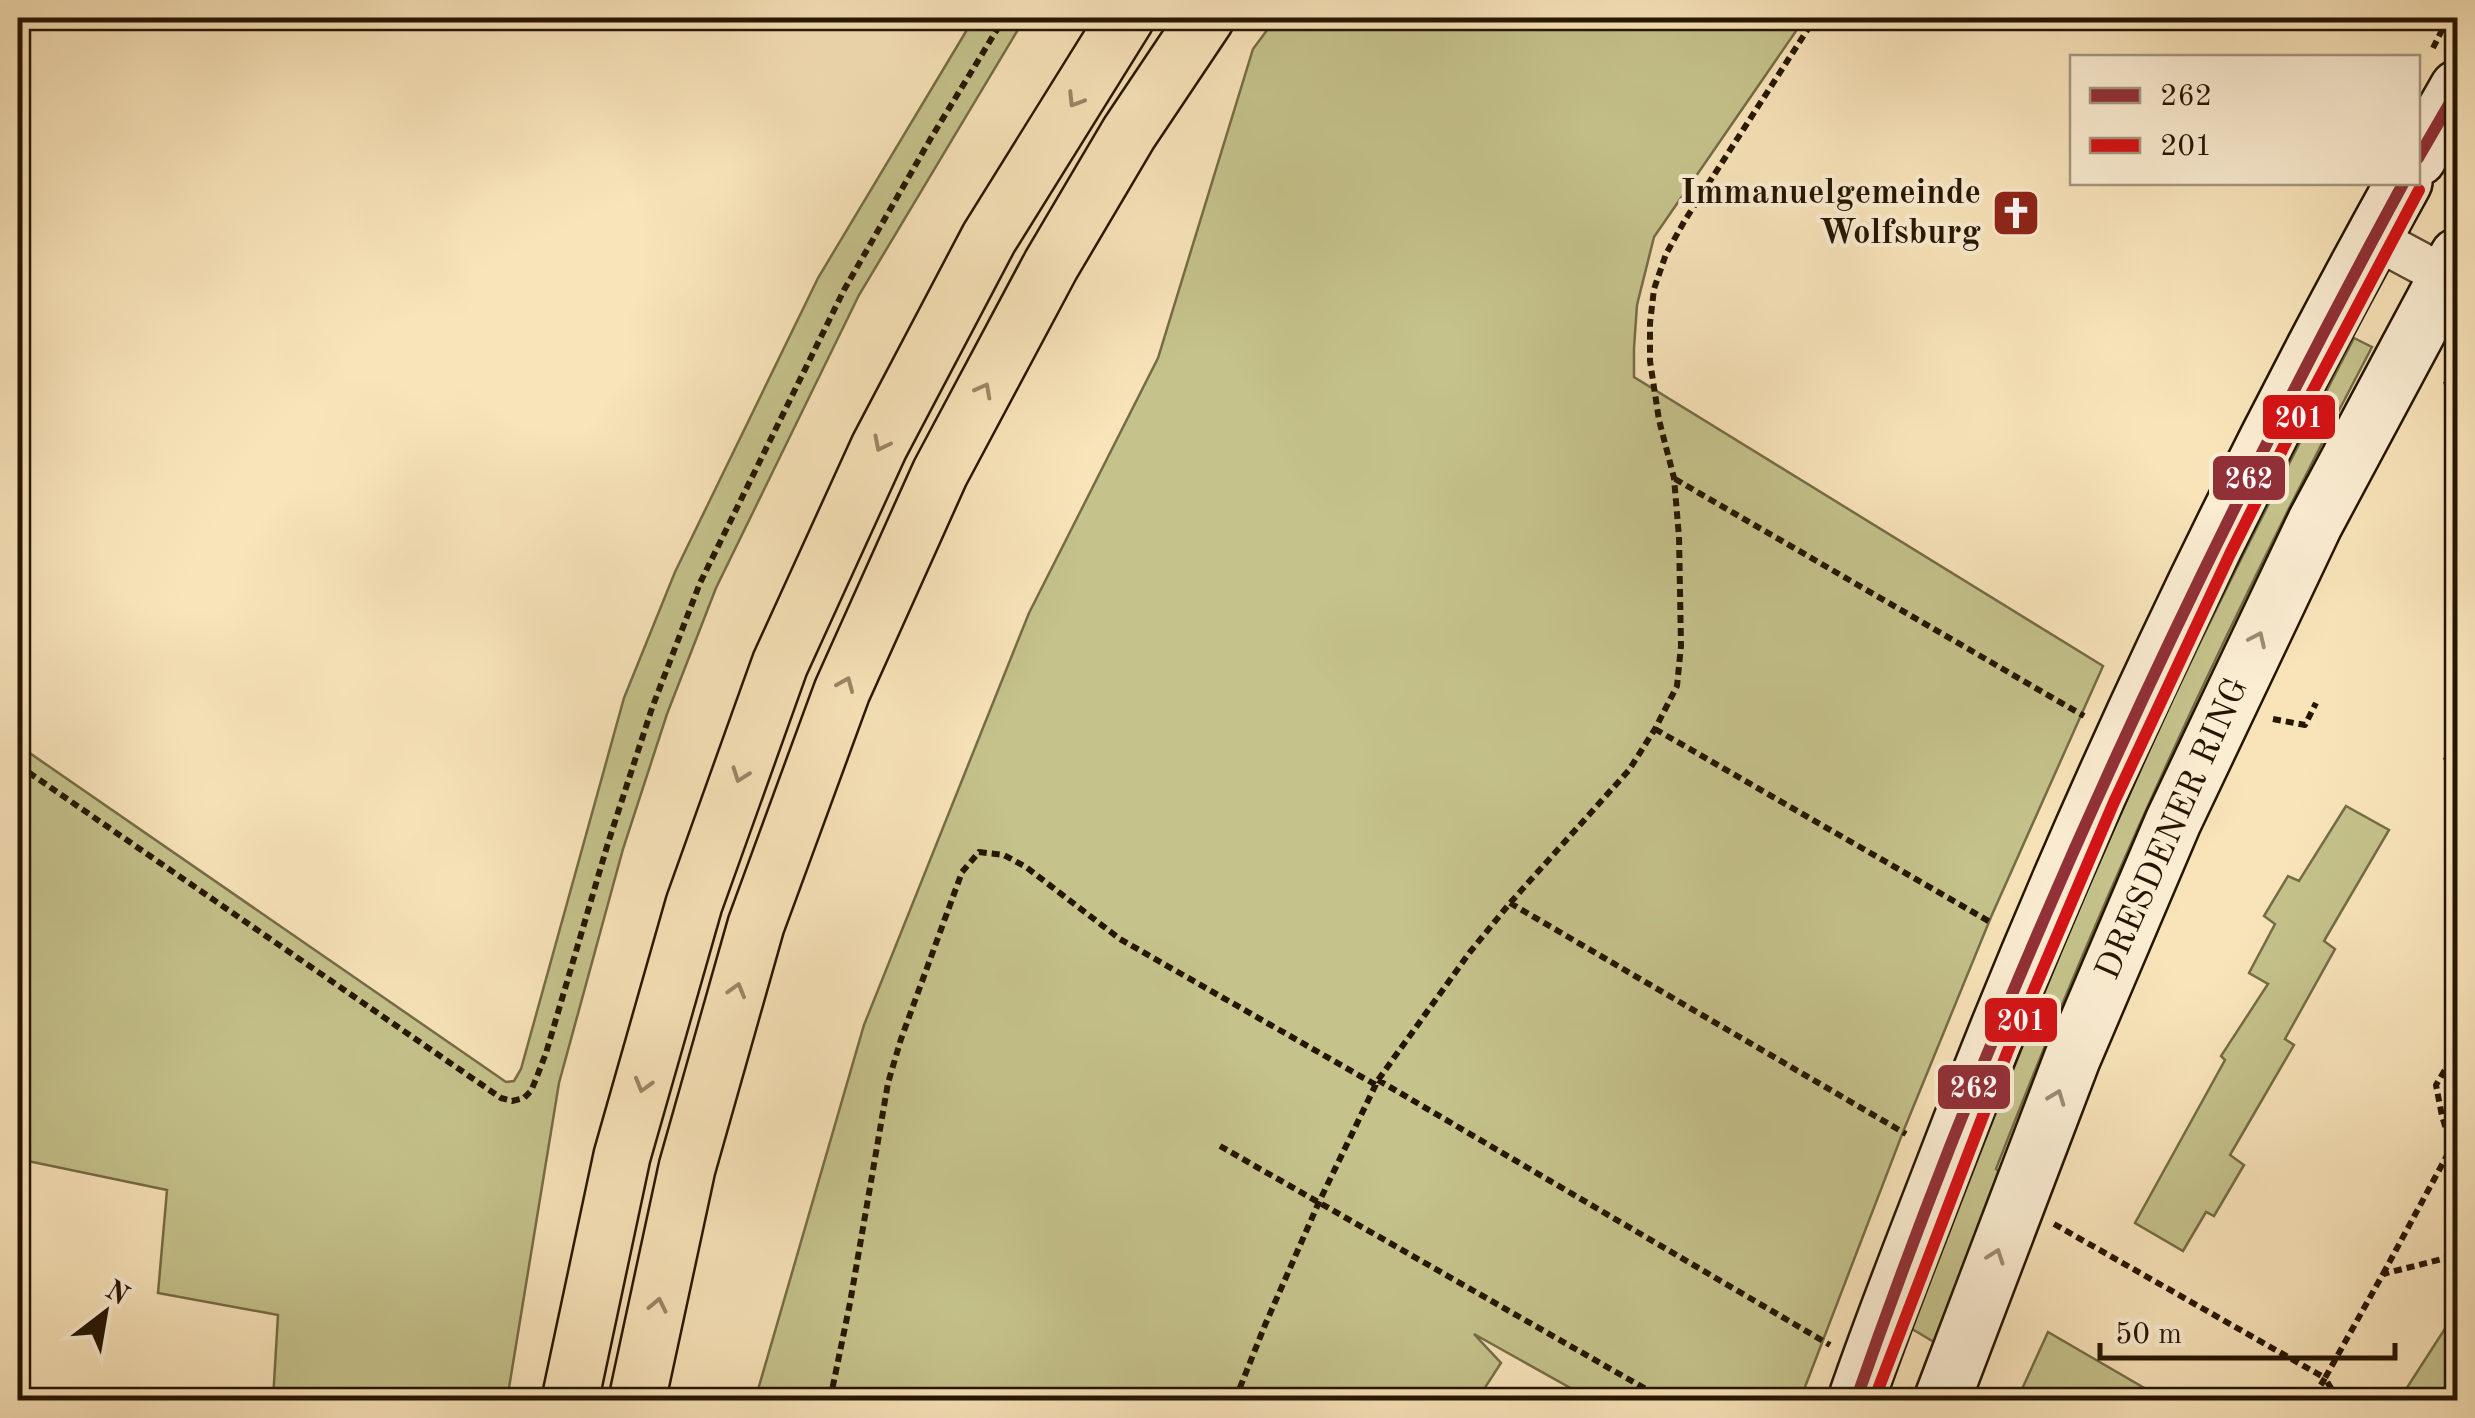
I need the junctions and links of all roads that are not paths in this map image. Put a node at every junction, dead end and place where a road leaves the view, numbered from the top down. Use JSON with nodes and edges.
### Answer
{"nodes":[{"id":1,"x":1126,"y":18,"type":"edge"},
{"id":2,"x":1206,"y":18,"type":"edge"},
{"id":3,"x":2458,"y":88,"type":"edge"},
{"id":4,"x":2420,"y":154,"type":"edge"},
{"id":5,"x":2402,"y":185,"type":"edge"},
{"id":6,"x":2374,"y":238,"type":"junction"},
{"id":7,"x":2454,"y":272,"type":"edge"},
{"id":8,"x":570,"y":1400,"type":"edge"},
{"id":9,"x":637,"y":1400,"type":"edge"},
{"id":10,"x":1856,"y":1400,"type":"edge"},
{"id":11,"x":1942,"y":1400,"type":"edge"}],
"edges":[{"from":1,"to":8,"type":"highway","one_way":true},
{"from":9,"to":2,"type":"highway","one_way":true},
{"from":3,"to":4,"type":"street"},
{"from":5,"to":6,"type":"street"},
{"from":6,"to":7,"type":"street","name":"DRESDENER RING"},
{"from":6,"to":10,"type":"street"},
{"from":11,"to":7,"type":"street","name":"DRESDENER RING","one_way":true}]}
